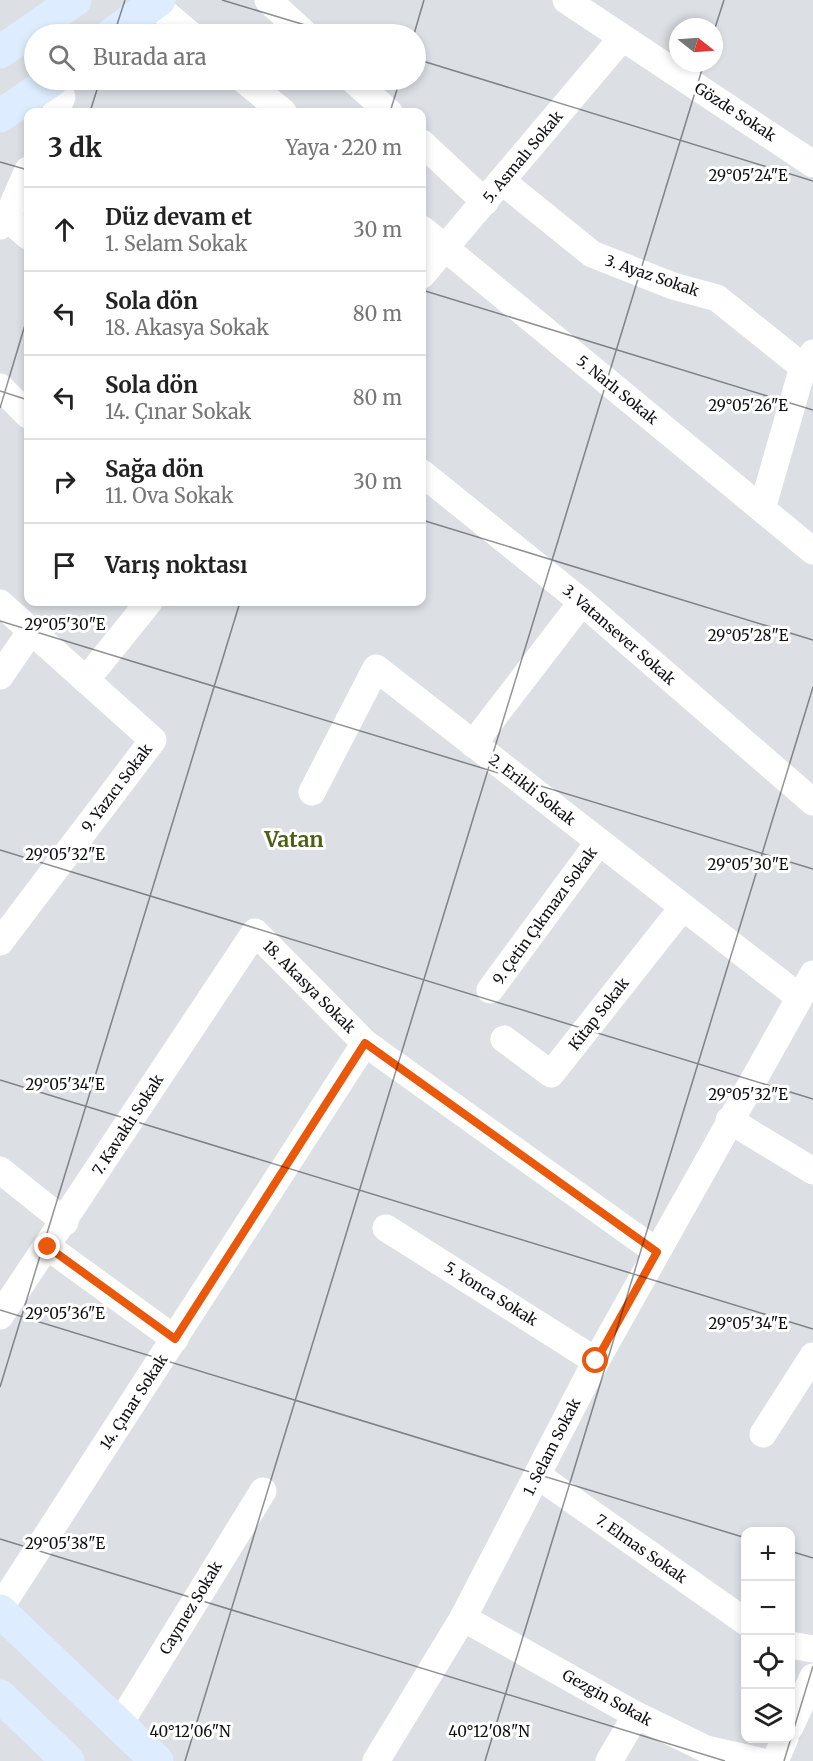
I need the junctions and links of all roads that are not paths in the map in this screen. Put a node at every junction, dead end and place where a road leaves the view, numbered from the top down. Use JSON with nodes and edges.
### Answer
{"nodes":[{"id":1,"x":75,"y":0,"type":"edge"},
{"id":2,"x":268,"y":0,"type":"edge"},
{"id":3,"x":566,"y":0,"type":"edge"},
{"id":4,"x":157,"y":2,"type":"edge"},
{"id":5,"x":40,"y":24,"type":"edge"},
{"id":6,"x":126,"y":24,"type":"edge"},
{"id":7,"x":180,"y":24,"type":"edge"},
{"id":8,"x":294,"y":24,"type":"edge"},
{"id":9,"x":24,"y":35,"type":"edge"},
{"id":10,"x":622,"y":38,"type":"junction"},
{"id":11,"x":0,"y":52,"type":"edge"},
{"id":12,"x":256,"y":90,"type":"edge"},
{"id":13,"x":364,"y":90,"type":"edge"},
{"id":14,"x":59,"y":97,"type":"edge"},
{"id":15,"x":24,"y":108,"type":"edge"},
{"id":16,"x":25,"y":108,"type":"edge"},
{"id":17,"x":278,"y":108,"type":"edge"},
{"id":18,"x":384,"y":108,"type":"edge"},
{"id":19,"x":0,"y":116,"type":"edge"},
{"id":20,"x":426,"y":147,"type":"edge"},
{"id":21,"x":813,"y":164,"type":"edge"},
{"id":22,"x":24,"y":178,"type":"edge"},
{"id":23,"x":503,"y":182,"type":"junction"},
{"id":24,"x":485,"y":202,"type":"junction"},
{"id":25,"x":3,"y":222,"type":"edge"},
{"id":26,"x":426,"y":232,"type":"edge"},
{"id":27,"x":24,"y":234,"type":"edge"},
{"id":28,"x":445,"y":249,"type":"junction"},
{"id":29,"x":426,"y":270,"type":"edge"},
{"id":30,"x":808,"y":360,"type":"edge"},
{"id":31,"x":0,"y":387,"type":"edge"},
{"id":32,"x":24,"y":410,"type":"edge"},
{"id":33,"x":426,"y":476,"type":"edge"},
{"id":34,"x":762,"y":509,"type":"junction"},
{"id":35,"x":813,"y":551,"type":"edge"},
{"id":36,"x":582,"y":602,"type":"junction"},
{"id":37,"x":0,"y":603,"type":"edge"},
{"id":38,"x":147,"y":606,"type":"edge"},
{"id":39,"x":31,"y":631,"type":"junction"},
{"id":40,"x":0,"y":676,"type":"edge"},
{"id":41,"x":86,"y":680,"type":"junction"},
{"id":42,"x":473,"y":744,"type":"junction"},
{"id":43,"x":312,"y":792,"type":"dead end"},
{"id":44,"x":813,"y":802,"type":"edge"},
{"id":45,"x":599,"y":842,"type":"junction"},
{"id":46,"x":683,"y":907,"type":"junction"},
{"id":47,"x":255,"y":932,"type":"joint"},
{"id":48,"x":0,"y":942,"type":"edge"},
{"id":49,"x":813,"y":974,"type":"edge"},
{"id":50,"x":490,"y":990,"type":"dead end"},
{"id":51,"x":799,"y":997,"type":"junction"},
{"id":52,"x":504,"y":1040,"type":"dead end"},
{"id":53,"x":365,"y":1043,"type":"junction"},
{"id":54,"x":729,"y":1120,"type":"junction"},
{"id":55,"x":0,"y":1171,"type":"edge"},
{"id":56,"x":813,"y":1172,"type":"edge"},
{"id":57,"x":64,"y":1222,"type":"junction"},
{"id":58,"x":386,"y":1228,"type":"dead end"},
{"id":59,"x":48,"y":1247,"type":"junction"},
{"id":60,"x":657,"y":1252,"type":"junction"},
{"id":61,"x":0,"y":1316,"type":"edge"},
{"id":62,"x":175,"y":1339,"type":"junction"},
{"id":63,"x":813,"y":1356,"type":"edge"},
{"id":64,"x":596,"y":1361,"type":"junction"},
{"id":65,"x":763,"y":1434,"type":"dead end"},
{"id":66,"x":537,"y":1475,"type":"junction"},
{"id":67,"x":262,"y":1491,"type":"dead end"},
{"id":68,"x":0,"y":1610,"type":"edge"},
{"id":69,"x":463,"y":1618,"type":"junction"},
{"id":70,"x":741,"y":1618,"type":"edge"},
{"id":71,"x":795,"y":1646,"type":"edge"},
{"id":72,"x":813,"y":1649,"type":"edge"},
{"id":73,"x":813,"y":1677,"type":"edge"},
{"id":74,"x":0,"y":1696,"type":"edge"},
{"id":75,"x":636,"y":1715,"type":"junction"},
{"id":76,"x":795,"y":1716,"type":"edge"},
{"id":77,"x":119,"y":1725,"type":"junction"},
{"id":78,"x":783,"y":1743,"type":"edge"},
{"id":79,"x":68,"y":1761,"type":"edge"},
{"id":80,"x":157,"y":1761,"type":"edge"},
{"id":81,"x":376,"y":1761,"type":"edge"},
{"id":82,"x":609,"y":1761,"type":"edge"},
{"id":83,"x":759,"y":1761,"type":"edge"},
{"id":84,"x":775,"y":1761,"type":"edge"}],
"edges":[{"from":1,"to":5,"type":"main road"},
{"from":2,"to":8,"type":"street"},
{"from":3,"to":10,"type":"street","name":"Gözde Sokak"},
{"from":4,"to":6,"type":"main road"},
{"from":4,"to":7,"type":"street"},
{"from":9,"to":11,"type":"main road"},
{"from":10,"to":21,"type":"street","name":"Gözde Sokak"},
{"from":10,"to":23,"type":"street","name":"5. Asmalı Sokak"},
{"from":12,"to":17,"type":"street"},
{"from":13,"to":18,"type":"street"},
{"from":14,"to":16,"type":"main road"},
{"from":15,"to":19,"type":"main road"},
{"from":20,"to":24,"type":"street"},
{"from":22,"to":25,"type":"street"},
{"from":23,"to":24,"type":"street","name":"5. Asmalı Sokak"},
{"from":23,"to":30,"type":"street","name":"3. Ayaz Sokak"},
{"from":24,"to":28,"type":"street","name":"5. Asmalı Sokak"},
{"from":25,"to":27,"type":"street"},
{"from":26,"to":28,"type":"street","name":"5. Narlı Sokak"},
{"from":28,"to":29,"type":"street","name":"5. Asmalı Sokak"},
{"from":28,"to":34,"type":"street","name":"5. Narlı Sokak"},
{"from":30,"to":34,"type":"street"},
{"from":31,"to":32,"type":"street"},
{"from":33,"to":36,"type":"street","name":"3. Vatansever Sokak"},
{"from":34,"to":35,"type":"street","name":"5. Narlı Sokak"},
{"from":36,"to":42,"type":"street"},
{"from":36,"to":44,"type":"street","name":"3. Vatansever Sokak"},
{"from":37,"to":39,"type":"street","name":"9. Yazıcı Sokak"},
{"from":38,"to":41,"type":"street"},
{"from":39,"to":40,"type":"street"},
{"from":39,"to":41,"type":"street","name":"9. Yazıcı Sokak"},
{"from":41,"to":48,"type":"street","name":"9. Yazıcı Sokak"},
{"from":42,"to":43,"type":"street","name":"2. Erikli Sokak"},
{"from":42,"to":45,"type":"street","name":"2. Erikli Sokak"},
{"from":45,"to":46,"type":"street","name":"2. Erikli Sokak"},
{"from":45,"to":50,"type":"street","name":"9. Çetin Çıkmazı Sokak"},
{"from":46,"to":51,"type":"street","name":"2. Erikli Sokak"},
{"from":46,"to":52,"type":"street","name":"Kitap Sokak"},
{"from":47,"to":53,"type":"street","name":"18. Akasya Sokak"},
{"from":47,"to":57,"type":"street","name":"7. Kavaklı Sokak"},
{"from":49,"to":51,"type":"street","name":"1. Selam Sokak"},
{"from":51,"to":54,"type":"street","name":"1. Selam Sokak"},
{"from":53,"to":60,"type":"street","name":"18. Akasya Sokak"},
{"from":53,"to":62,"type":"street","name":"14. Çınar Sokak"},
{"from":54,"to":56,"type":"street"},
{"from":54,"to":60,"type":"street","name":"1. Selam Sokak"},
{"from":55,"to":57,"type":"street"},
{"from":57,"to":59,"type":"street","name":"7. Kavaklı Sokak"},
{"from":58,"to":64,"type":"street","name":"5. Yonca Sokak"},
{"from":59,"to":61,"type":"street","name":"7. Kavaklı Sokak"},
{"from":59,"to":62,"type":"street"},
{"from":60,"to":64,"type":"street","name":"1. Selam Sokak"},
{"from":62,"to":68,"type":"street","name":"14. Çınar Sokak"},
{"from":63,"to":65,"type":"street"},
{"from":64,"to":66,"type":"street","name":"1. Selam Sokak"},
{"from":66,"to":69,"type":"street","name":"1. Selam Sokak"},
{"from":66,"to":70,"type":"street","name":"7. Elmas Sokak"},
{"from":67,"to":77,"type":"street","name":"Caymez Sokak"},
{"from":68,"to":77,"type":"main road"},
{"from":69,"to":75,"type":"street","name":"Gezgin Sokak"},
{"from":69,"to":81,"type":"street","name":"1. Selam Sokak"},
{"from":71,"to":72,"type":"street"},
{"from":73,"to":76,"type":"street"},
{"from":74,"to":79,"type":"main road"},
{"from":75,"to":82,"type":"street"},
{"from":75,"to":83,"type":"street","name":"Gezgin Sokak"},
{"from":77,"to":80,"type":"main road"},
{"from":78,"to":84,"type":"street"}]}
